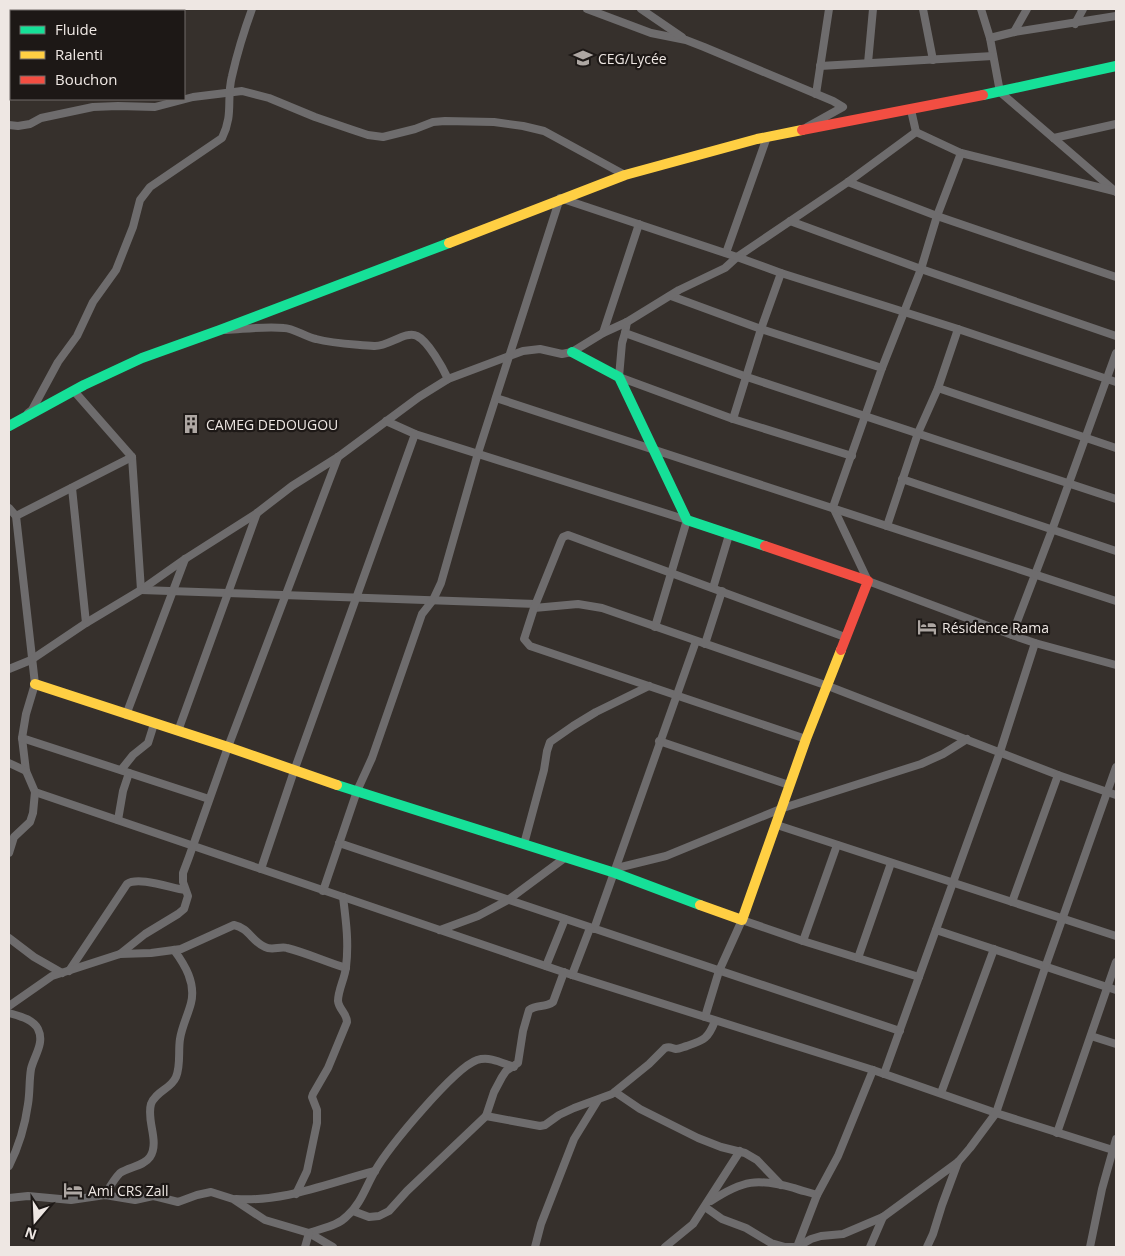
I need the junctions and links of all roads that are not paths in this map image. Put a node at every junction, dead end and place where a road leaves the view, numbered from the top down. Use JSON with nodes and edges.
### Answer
{"nodes":[{"id":1,"x":252,"y":9,"type":"edge"},
{"id":2,"x":587,"y":9,"type":"edge"},
{"id":3,"x":641,"y":9,"type":"edge"},
{"id":4,"x":830,"y":9,"type":"edge"},
{"id":5,"x":873,"y":9,"type":"edge"},
{"id":6,"x":923,"y":9,"type":"edge"},
{"id":7,"x":981,"y":9,"type":"edge"},
{"id":8,"x":1027,"y":9,"type":"edge"},
{"id":9,"x":1083,"y":9,"type":"edge"},
{"id":10,"x":1116,"y":16,"type":"edge"},
{"id":11,"x":1075,"y":24,"type":"junction"},
{"id":12,"x":1014,"y":32,"type":"junction"},
{"id":13,"x":990,"y":38,"type":"junction"},
{"id":14,"x":686,"y":40,"type":"junction"},
{"id":15,"x":993,"y":56,"type":"junction"},
{"id":16,"x":933,"y":60,"type":"junction"},
{"id":17,"x":868,"y":63,"type":"junction"},
{"id":18,"x":820,"y":66,"type":"junction"},
{"id":19,"x":1116,"y":66,"type":"edge"},
{"id":20,"x":230,"y":92,"type":"junction"},
{"id":21,"x":1000,"y":92,"type":"junction"},
{"id":22,"x":816,"y":94,"type":"junction"},
{"id":23,"x":184,"y":100,"type":"edge"},
{"id":24,"x":185,"y":100,"type":"edge"},
{"id":25,"x":911,"y":110,"type":"junction"},
{"id":26,"x":1116,"y":124,"type":"edge"},
{"id":27,"x":9,"y":125,"type":"edge"},
{"id":28,"x":801,"y":131,"type":"junction"},
{"id":29,"x":916,"y":132,"type":"junction"},
{"id":30,"x":767,"y":137,"type":"junction"},
{"id":31,"x":1054,"y":138,"type":"junction"},
{"id":32,"x":961,"y":153,"type":"junction"},
{"id":33,"x":625,"y":174,"type":"junction"},
{"id":34,"x":848,"y":182,"type":"junction"},
{"id":35,"x":1116,"y":192,"type":"edge"},
{"id":36,"x":560,"y":198,"type":"junction"},
{"id":37,"x":937,"y":216,"type":"junction"},
{"id":38,"x":790,"y":221,"type":"junction"},
{"id":39,"x":639,"y":224,"type":"junction"},
{"id":40,"x":726,"y":253,"type":"junction"},
{"id":41,"x":737,"y":257,"type":"junction"},
{"id":42,"x":921,"y":269,"type":"junction"},
{"id":43,"x":781,"y":273,"type":"junction"},
{"id":44,"x":1116,"y":277,"type":"edge"},
{"id":45,"x":671,"y":296,"type":"junction"},
{"id":46,"x":903,"y":312,"type":"junction"},
{"id":47,"x":628,"y":322,"type":"junction"},
{"id":48,"x":761,"y":329,"type":"junction"},
{"id":49,"x":958,"y":329,"type":"junction"},
{"id":50,"x":220,"y":330,"type":"junction"},
{"id":51,"x":603,"y":333,"type":"junction"},
{"id":52,"x":625,"y":333,"type":"junction"},
{"id":53,"x":1116,"y":336,"type":"edge"},
{"id":54,"x":572,"y":352,"type":"junction"},
{"id":55,"x":1116,"y":353,"type":"edge"},
{"id":56,"x":510,"y":355,"type":"junction"},
{"id":57,"x":882,"y":368,"type":"junction"},
{"id":58,"x":619,"y":377,"type":"junction"},
{"id":59,"x":747,"y":377,"type":"junction"},
{"id":60,"x":448,"y":379,"type":"junction"},
{"id":61,"x":1106,"y":379,"type":"junction"},
{"id":62,"x":1116,"y":382,"type":"edge"},
{"id":63,"x":938,"y":388,"type":"junction"},
{"id":64,"x":74,"y":391,"type":"junction"},
{"id":65,"x":496,"y":398,"type":"junction"},
{"id":66,"x":865,"y":415,"type":"junction"},
{"id":67,"x":733,"y":419,"type":"junction"},
{"id":68,"x":386,"y":422,"type":"junction"},
{"id":69,"x":9,"y":425,"type":"edge"},
{"id":70,"x":918,"y":432,"type":"junction"},
{"id":71,"x":415,"y":434,"type":"junction"},
{"id":72,"x":1086,"y":438,"type":"junction"},
{"id":73,"x":1116,"y":448,"type":"edge"},
{"id":74,"x":654,"y":450,"type":"junction"},
{"id":75,"x":478,"y":453,"type":"junction"},
{"id":76,"x":852,"y":456,"type":"junction"},
{"id":77,"x":132,"y":457,"type":"junction"},
{"id":78,"x":338,"y":457,"type":"junction"},
{"id":79,"x":902,"y":479,"type":"junction"},
{"id":80,"x":1069,"y":484,"type":"junction"},
{"id":81,"x":72,"y":488,"type":"junction"},
{"id":82,"x":1116,"y":500,"type":"edge"},
{"id":83,"x":833,"y":507,"type":"junction"},
{"id":84,"x":9,"y":508,"type":"edge"},
{"id":85,"x":256,"y":513,"type":"junction"},
{"id":86,"x":16,"y":516,"type":"junction"},
{"id":87,"x":688,"y":520,"type":"junction"},
{"id":88,"x":887,"y":526,"type":"junction"},
{"id":89,"x":1052,"y":530,"type":"junction"},
{"id":90,"x":729,"y":535,"type":"junction"},
{"id":91,"x":1116,"y":551,"type":"edge"},
{"id":92,"x":185,"y":559,"type":"junction"},
{"id":93,"x":672,"y":573,"type":"junction"},
{"id":94,"x":1035,"y":574,"type":"junction"},
{"id":95,"x":868,"y":581,"type":"junction"},
{"id":96,"x":713,"y":588,"type":"junction"},
{"id":97,"x":142,"y":590,"type":"junction"},
{"id":98,"x":173,"y":591,"type":"junction"},
{"id":99,"x":722,"y":592,"type":"junction"},
{"id":100,"x":228,"y":593,"type":"junction"},
{"id":101,"x":286,"y":595,"type":"junction"},
{"id":102,"x":356,"y":597,"type":"junction"},
{"id":103,"x":433,"y":600,"type":"junction"},
{"id":104,"x":1116,"y":601,"type":"edge"},
{"id":105,"x":535,"y":606,"type":"junction"},
{"id":106,"x":86,"y":623,"type":"junction"},
{"id":107,"x":655,"y":627,"type":"junction"},
{"id":108,"x":1012,"y":635,"type":"junction"},
{"id":109,"x":845,"y":637,"type":"junction"},
{"id":110,"x":696,"y":641,"type":"junction"},
{"id":111,"x":1035,"y":643,"type":"junction"},
{"id":112,"x":705,"y":644,"type":"junction"},
{"id":113,"x":31,"y":660,"type":"junction"},
{"id":114,"x":1116,"y":665,"type":"edge"},
{"id":115,"x":9,"y":669,"type":"edge"},
{"id":116,"x":35,"y":684,"type":"junction"},
{"id":117,"x":649,"y":686,"type":"junction"},
{"id":118,"x":828,"y":686,"type":"junction"},
{"id":119,"x":676,"y":696,"type":"junction"},
{"id":120,"x":126,"y":716,"type":"junction"},
{"id":121,"x":154,"y":724,"type":"junction"},
{"id":122,"x":178,"y":731,"type":"junction"},
{"id":123,"x":22,"y":738,"type":"junction"},
{"id":124,"x":806,"y":739,"type":"junction"},
{"id":125,"x":967,"y":740,"type":"junction"},
{"id":126,"x":660,"y":741,"type":"junction"},
{"id":127,"x":228,"y":748,"type":"junction"},
{"id":128,"x":1000,"y":752,"type":"junction"},
{"id":129,"x":9,"y":763,"type":"edge"},
{"id":130,"x":1116,"y":767,"type":"edge"},
{"id":131,"x":26,"y":771,"type":"junction"},
{"id":132,"x":125,"y":771,"type":"junction"},
{"id":133,"x":294,"y":771,"type":"junction"},
{"id":134,"x":1058,"y":775,"type":"junction"},
{"id":135,"x":789,"y":785,"type":"junction"},
{"id":136,"x":357,"y":790,"type":"junction"},
{"id":137,"x":36,"y":792,"type":"junction"},
{"id":138,"x":1107,"y":792,"type":"junction"},
{"id":139,"x":1116,"y":795,"type":"edge"},
{"id":140,"x":209,"y":799,"type":"junction"},
{"id":141,"x":783,"y":808,"type":"junction"},
{"id":142,"x":118,"y":820,"type":"junction"},
{"id":143,"x":777,"y":825,"type":"junction"},
{"id":144,"x":339,"y":844,"type":"junction"},
{"id":145,"x":524,"y":844,"type":"junction"},
{"id":146,"x":837,"y":845,"type":"junction"},
{"id":147,"x":193,"y":846,"type":"junction"},
{"id":148,"x":9,"y":853,"type":"edge"},
{"id":149,"x":566,"y":857,"type":"junction"},
{"id":150,"x":890,"y":862,"type":"junction"},
{"id":151,"x":261,"y":869,"type":"junction"},
{"id":152,"x":616,"y":870,"type":"junction"},
{"id":153,"x":953,"y":883,"type":"junction"},
{"id":154,"x":185,"y":890,"type":"junction"},
{"id":155,"x":323,"y":890,"type":"junction"},
{"id":156,"x":343,"y":897,"type":"junction"},
{"id":157,"x":508,"y":900,"type":"junction"},
{"id":158,"x":1012,"y":902,"type":"junction"},
{"id":159,"x":1063,"y":918,"type":"junction"},
{"id":160,"x":565,"y":919,"type":"junction"},
{"id":161,"x":742,"y":920,"type":"junction"},
{"id":162,"x":592,"y":928,"type":"junction"},
{"id":163,"x":440,"y":930,"type":"junction"},
{"id":164,"x":936,"y":930,"type":"junction"},
{"id":165,"x":1116,"y":936,"type":"edge"},
{"id":166,"x":9,"y":938,"type":"edge"},
{"id":167,"x":803,"y":941,"type":"junction"},
{"id":168,"x":994,"y":948,"type":"junction"},
{"id":169,"x":174,"y":950,"type":"junction"},
{"id":170,"x":120,"y":954,"type":"junction"},
{"id":171,"x":858,"y":958,"type":"junction"},
{"id":172,"x":1116,"y":962,"type":"edge"},
{"id":173,"x":1046,"y":965,"type":"junction"},
{"id":174,"x":546,"y":966,"type":"junction"},
{"id":175,"x":346,"y":968,"type":"junction"},
{"id":176,"x":719,"y":971,"type":"junction"},
{"id":177,"x":65,"y":972,"type":"junction"},
{"id":178,"x":568,"y":973,"type":"junction"},
{"id":179,"x":920,"y":977,"type":"junction"},
{"id":180,"x":1107,"y":986,"type":"junction"},
{"id":181,"x":1116,"y":990,"type":"edge"},
{"id":182,"x":9,"y":1006,"type":"edge"},
{"id":183,"x":9,"y":1013,"type":"edge"},
{"id":184,"x":705,"y":1017,"type":"junction"},
{"id":185,"x":715,"y":1021,"type":"junction"},
{"id":186,"x":900,"y":1031,"type":"junction"},
{"id":187,"x":1091,"y":1036,"type":"junction"},
{"id":188,"x":1116,"y":1044,"type":"edge"},
{"id":189,"x":514,"y":1068,"type":"junction"},
{"id":190,"x":873,"y":1070,"type":"junction"},
{"id":191,"x":884,"y":1074,"type":"junction"},
{"id":192,"x":615,"y":1092,"type":"junction"},
{"id":193,"x":941,"y":1093,"type":"junction"},
{"id":194,"x":598,"y":1100,"type":"junction"},
{"id":195,"x":996,"y":1114,"type":"junction"},
{"id":196,"x":486,"y":1116,"type":"junction"},
{"id":197,"x":1057,"y":1133,"type":"junction"},
{"id":198,"x":1116,"y":1139,"type":"edge"},
{"id":199,"x":1114,"y":1150,"type":"edge"},
{"id":200,"x":740,"y":1151,"type":"junction"},
{"id":201,"x":958,"y":1162,"type":"junction"},
{"id":202,"x":9,"y":1166,"type":"edge"},
{"id":203,"x":375,"y":1171,"type":"junction"},
{"id":204,"x":781,"y":1184,"type":"junction"},
{"id":205,"x":296,"y":1194,"type":"junction"},
{"id":206,"x":105,"y":1195,"type":"junction"},
{"id":207,"x":817,"y":1195,"type":"junction"},
{"id":208,"x":9,"y":1198,"type":"edge"},
{"id":209,"x":233,"y":1199,"type":"junction"},
{"id":210,"x":706,"y":1206,"type":"junction"},
{"id":211,"x":353,"y":1211,"type":"junction"},
{"id":212,"x":883,"y":1216,"type":"junction"},
{"id":213,"x":309,"y":1233,"type":"junction"},
{"id":214,"x":305,"y":1247,"type":"edge"},
{"id":215,"x":333,"y":1247,"type":"edge"},
{"id":216,"x":535,"y":1247,"type":"edge"},
{"id":217,"x":666,"y":1247,"type":"edge"},
{"id":218,"x":797,"y":1247,"type":"edge"},
{"id":219,"x":870,"y":1247,"type":"edge"},
{"id":220,"x":927,"y":1247,"type":"edge"},
{"id":221,"x":1090,"y":1247,"type":"edge"}],
"edges":[{"from":1,"to":20,"type":"street"},
{"from":2,"to":14,"type":"street"},
{"from":3,"to":14,"type":"street"},
{"from":4,"to":18,"type":"street"},
{"from":5,"to":17,"type":"street"},
{"from":6,"to":16,"type":"street"},
{"from":7,"to":13,"type":"street"},
{"from":8,"to":12,"type":"street"},
{"from":9,"to":11,"type":"street"},
{"from":10,"to":11,"type":"street"},
{"from":11,"to":12,"type":"street"},
{"from":12,"to":13,"type":"street"},
{"from":13,"to":15,"type":"street"},
{"from":14,"to":22,"type":"street"},
{"from":15,"to":16,"type":"street"},
{"from":15,"to":21,"type":"street"},
{"from":16,"to":17,"type":"street"},
{"from":17,"to":18,"type":"street"},
{"from":18,"to":22,"type":"street"},
{"from":19,"to":21,"type":"street"},
{"from":20,"to":24,"type":"street"},
{"from":20,"to":33,"type":"street"},
{"from":20,"to":69,"type":"street"},
{"from":21,"to":25,"type":"street"},
{"from":21,"to":31,"type":"street"},
{"from":22,"to":28,"type":"street"},
{"from":23,"to":27,"type":"street"},
{"from":25,"to":28,"type":"street"},
{"from":25,"to":29,"type":"street"},
{"from":26,"to":31,"type":"street"},
{"from":28,"to":30,"type":"street"},
{"from":29,"to":32,"type":"street"},
{"from":29,"to":34,"type":"street"},
{"from":30,"to":33,"type":"street"},
{"from":30,"to":40,"type":"street"},
{"from":31,"to":35,"type":"street"},
{"from":32,"to":35,"type":"street"},
{"from":32,"to":37,"type":"street"},
{"from":33,"to":36,"type":"street"},
{"from":34,"to":37,"type":"street"},
{"from":34,"to":38,"type":"street"},
{"from":36,"to":39,"type":"street"},
{"from":36,"to":50,"type":"street"},
{"from":36,"to":56,"type":"street"},
{"from":37,"to":42,"type":"street"},
{"from":37,"to":44,"type":"street"},
{"from":38,"to":41,"type":"street"},
{"from":38,"to":42,"type":"street"},
{"from":39,"to":40,"type":"street"},
{"from":39,"to":51,"type":"street"},
{"from":40,"to":41,"type":"street"},
{"from":41,"to":43,"type":"street"},
{"from":41,"to":45,"type":"street"},
{"from":42,"to":46,"type":"street"},
{"from":42,"to":53,"type":"street"},
{"from":43,"to":46,"type":"street"},
{"from":43,"to":48,"type":"street"},
{"from":45,"to":47,"type":"street"},
{"from":45,"to":48,"type":"street"},
{"from":46,"to":49,"type":"street"},
{"from":46,"to":57,"type":"street"},
{"from":47,"to":51,"type":"street"},
{"from":47,"to":52,"type":"street"},
{"from":48,"to":57,"type":"street"},
{"from":48,"to":59,"type":"street"},
{"from":49,"to":61,"type":"street"},
{"from":49,"to":63,"type":"street"},
{"from":50,"to":60,"type":"street"},
{"from":50,"to":64,"type":"street"},
{"from":51,"to":54,"type":"street"},
{"from":52,"to":58,"type":"street"},
{"from":52,"to":59,"type":"street"},
{"from":54,"to":56,"type":"street"},
{"from":54,"to":58,"type":"street"},
{"from":55,"to":61,"type":"street"},
{"from":56,"to":60,"type":"street"},
{"from":56,"to":65,"type":"street"},
{"from":57,"to":66,"type":"street"},
{"from":58,"to":67,"type":"street"},
{"from":58,"to":74,"type":"street"},
{"from":59,"to":66,"type":"street"},
{"from":59,"to":67,"type":"street"},
{"from":60,"to":68,"type":"street"},
{"from":61,"to":62,"type":"street"},
{"from":61,"to":72,"type":"street"},
{"from":63,"to":70,"type":"street"},
{"from":63,"to":72,"type":"street"},
{"from":64,"to":69,"type":"street"},
{"from":64,"to":77,"type":"street"},
{"from":65,"to":74,"type":"street"},
{"from":65,"to":75,"type":"street"},
{"from":66,"to":70,"type":"street"},
{"from":66,"to":76,"type":"street"},
{"from":67,"to":76,"type":"street"},
{"from":68,"to":71,"type":"street"},
{"from":68,"to":78,"type":"street"},
{"from":70,"to":79,"type":"street"},
{"from":70,"to":80,"type":"street"},
{"from":71,"to":75,"type":"street"},
{"from":71,"to":102,"type":"street"},
{"from":72,"to":73,"type":"street"},
{"from":72,"to":80,"type":"street"},
{"from":74,"to":83,"type":"street"},
{"from":74,"to":87,"type":"street"},
{"from":75,"to":87,"type":"street"},
{"from":75,"to":103,"type":"street"},
{"from":76,"to":83,"type":"street"},
{"from":77,"to":81,"type":"street"},
{"from":77,"to":97,"type":"street"},
{"from":78,"to":85,"type":"street"},
{"from":78,"to":101,"type":"street"},
{"from":79,"to":88,"type":"street"},
{"from":79,"to":89,"type":"street"},
{"from":80,"to":82,"type":"street"},
{"from":80,"to":89,"type":"street"},
{"from":81,"to":86,"type":"street"},
{"from":81,"to":106,"type":"street"},
{"from":83,"to":88,"type":"street"},
{"from":83,"to":95,"type":"street"},
{"from":84,"to":86,"type":"street"},
{"from":85,"to":92,"type":"street"},
{"from":85,"to":100,"type":"street"},
{"from":86,"to":113,"type":"street"},
{"from":87,"to":90,"type":"street"},
{"from":87,"to":93,"type":"street"},
{"from":88,"to":94,"type":"street"},
{"from":89,"to":91,"type":"street"},
{"from":89,"to":94,"type":"street"},
{"from":90,"to":95,"type":"street"},
{"from":90,"to":96,"type":"street"},
{"from":92,"to":97,"type":"street"},
{"from":92,"to":98,"type":"street"},
{"from":93,"to":96,"type":"street"},
{"from":93,"to":105,"type":"street"},
{"from":93,"to":107,"type":"street"},
{"from":94,"to":104,"type":"street"},
{"from":94,"to":108,"type":"street"},
{"from":95,"to":108,"type":"street"},
{"from":95,"to":109,"type":"street"},
{"from":96,"to":99,"type":"street"},
{"from":97,"to":98,"type":"street"},
{"from":97,"to":106,"type":"street"},
{"from":98,"to":100,"type":"street"},
{"from":98,"to":120,"type":"street"},
{"from":99,"to":109,"type":"street"},
{"from":99,"to":112,"type":"street"},
{"from":100,"to":101,"type":"street"},
{"from":100,"to":122,"type":"street"},
{"from":101,"to":102,"type":"street"},
{"from":101,"to":127,"type":"street"},
{"from":102,"to":103,"type":"street"},
{"from":102,"to":133,"type":"street"},
{"from":103,"to":105,"type":"street"},
{"from":103,"to":136,"type":"street"},
{"from":105,"to":107,"type":"street"},
{"from":105,"to":117,"type":"street"},
{"from":106,"to":113,"type":"street"},
{"from":107,"to":110,"type":"street"},
{"from":108,"to":111,"type":"street"},
{"from":109,"to":118,"type":"street"},
{"from":110,"to":112,"type":"street"},
{"from":110,"to":119,"type":"street"},
{"from":111,"to":114,"type":"street"},
{"from":111,"to":128,"type":"street"},
{"from":112,"to":118,"type":"street"},
{"from":113,"to":115,"type":"street"},
{"from":113,"to":116,"type":"street"},
{"from":116,"to":120,"type":"street"},
{"from":116,"to":123,"type":"street"},
{"from":117,"to":119,"type":"street"},
{"from":117,"to":145,"type":"street"},
{"from":118,"to":124,"type":"street"},
{"from":118,"to":125,"type":"street"},
{"from":119,"to":124,"type":"street"},
{"from":119,"to":126,"type":"street"},
{"from":120,"to":121,"type":"street"},
{"from":121,"to":122,"type":"street"},
{"from":121,"to":132,"type":"street"},
{"from":122,"to":127,"type":"street"},
{"from":123,"to":131,"type":"street"},
{"from":123,"to":132,"type":"street"},
{"from":124,"to":135,"type":"street"},
{"from":125,"to":128,"type":"street"},
{"from":125,"to":141,"type":"street"},
{"from":126,"to":135,"type":"street"},
{"from":126,"to":152,"type":"street"},
{"from":127,"to":133,"type":"street"},
{"from":127,"to":140,"type":"street"},
{"from":128,"to":134,"type":"street"},
{"from":128,"to":153,"type":"street"},
{"from":129,"to":131,"type":"street"},
{"from":130,"to":138,"type":"street"},
{"from":131,"to":137,"type":"street"},
{"from":132,"to":140,"type":"street"},
{"from":132,"to":142,"type":"street"},
{"from":133,"to":136,"type":"street"},
{"from":133,"to":151,"type":"street"},
{"from":134,"to":138,"type":"street"},
{"from":134,"to":158,"type":"street"},
{"from":135,"to":141,"type":"street"},
{"from":136,"to":144,"type":"street"},
{"from":136,"to":145,"type":"street"},
{"from":137,"to":142,"type":"street"},
{"from":137,"to":148,"type":"street"},
{"from":138,"to":139,"type":"street"},
{"from":138,"to":159,"type":"street"},
{"from":140,"to":147,"type":"street"},
{"from":141,"to":143,"type":"street"},
{"from":141,"to":152,"type":"street"},
{"from":142,"to":147,"type":"street"},
{"from":143,"to":146,"type":"street"},
{"from":143,"to":161,"type":"street"},
{"from":144,"to":155,"type":"street"},
{"from":144,"to":157,"type":"street"},
{"from":145,"to":149,"type":"street"},
{"from":146,"to":150,"type":"street"},
{"from":146,"to":167,"type":"street"},
{"from":147,"to":151,"type":"street"},
{"from":147,"to":154,"type":"street"},
{"from":149,"to":152,"type":"street"},
{"from":149,"to":157,"type":"street"},
{"from":150,"to":153,"type":"street"},
{"from":150,"to":171,"type":"street"},
{"from":151,"to":155,"type":"street"},
{"from":152,"to":161,"type":"street"},
{"from":152,"to":162,"type":"street"},
{"from":153,"to":158,"type":"street"},
{"from":153,"to":164,"type":"street"},
{"from":154,"to":170,"type":"street"},
{"from":154,"to":177,"type":"street"},
{"from":155,"to":156,"type":"street"},
{"from":156,"to":163,"type":"street"},
{"from":156,"to":175,"type":"street"},
{"from":157,"to":160,"type":"street"},
{"from":157,"to":163,"type":"street"},
{"from":158,"to":159,"type":"street"},
{"from":159,"to":165,"type":"street"},
{"from":159,"to":173,"type":"street"},
{"from":160,"to":162,"type":"street"},
{"from":160,"to":174,"type":"street"},
{"from":161,"to":167,"type":"street"},
{"from":161,"to":176,"type":"street"},
{"from":162,"to":176,"type":"street"},
{"from":162,"to":178,"type":"street"},
{"from":163,"to":174,"type":"street"},
{"from":164,"to":168,"type":"street"},
{"from":164,"to":179,"type":"street"},
{"from":166,"to":177,"type":"street"},
{"from":167,"to":171,"type":"street"},
{"from":168,"to":173,"type":"street"},
{"from":168,"to":193,"type":"street"},
{"from":169,"to":170,"type":"street"},
{"from":169,"to":175,"type":"street"},
{"from":169,"to":206,"type":"street"},
{"from":170,"to":177,"type":"street"},
{"from":171,"to":179,"type":"street"},
{"from":172,"to":180,"type":"street"},
{"from":173,"to":180,"type":"street"},
{"from":173,"to":195,"type":"street"},
{"from":174,"to":178,"type":"street"},
{"from":175,"to":205,"type":"street"},
{"from":176,"to":184,"type":"street"},
{"from":176,"to":186,"type":"street"},
{"from":177,"to":182,"type":"street"},
{"from":178,"to":184,"type":"street"},
{"from":178,"to":189,"type":"street"},
{"from":179,"to":186,"type":"street"},
{"from":180,"to":181,"type":"street"},
{"from":180,"to":187,"type":"street"},
{"from":183,"to":202,"type":"street"},
{"from":184,"to":185,"type":"street"},
{"from":185,"to":190,"type":"street"},
{"from":185,"to":192,"type":"street"},
{"from":186,"to":191,"type":"street"},
{"from":187,"to":188,"type":"street"},
{"from":187,"to":197,"type":"street"},
{"from":189,"to":196,"type":"street"},
{"from":189,"to":203,"type":"street"},
{"from":190,"to":191,"type":"street"},
{"from":190,"to":207,"type":"street"},
{"from":191,"to":193,"type":"street"},
{"from":192,"to":194,"type":"street"},
{"from":192,"to":200,"type":"street"},
{"from":193,"to":195,"type":"street"},
{"from":194,"to":196,"type":"street"},
{"from":194,"to":216,"type":"street"},
{"from":195,"to":197,"type":"street"},
{"from":195,"to":201,"type":"street"},
{"from":196,"to":211,"type":"street"},
{"from":197,"to":199,"type":"street"},
{"from":198,"to":199,"type":"street"},
{"from":199,"to":221,"type":"street"},
{"from":200,"to":204,"type":"street"},
{"from":200,"to":210,"type":"street"},
{"from":201,"to":212,"type":"street"},
{"from":201,"to":220,"type":"street"},
{"from":203,"to":205,"type":"street"},
{"from":203,"to":211,"type":"street"},
{"from":204,"to":207,"type":"street"},
{"from":204,"to":210,"type":"street"},
{"from":205,"to":209,"type":"street"},
{"from":206,"to":208,"type":"street"},
{"from":206,"to":209,"type":"street"},
{"from":207,"to":212,"type":"street"},
{"from":209,"to":213,"type":"street"},
{"from":210,"to":217,"type":"street"},
{"from":210,"to":218,"type":"street"},
{"from":211,"to":213,"type":"street"},
{"from":212,"to":219,"type":"street"},
{"from":213,"to":214,"type":"street"},
{"from":213,"to":215,"type":"street"}]}
